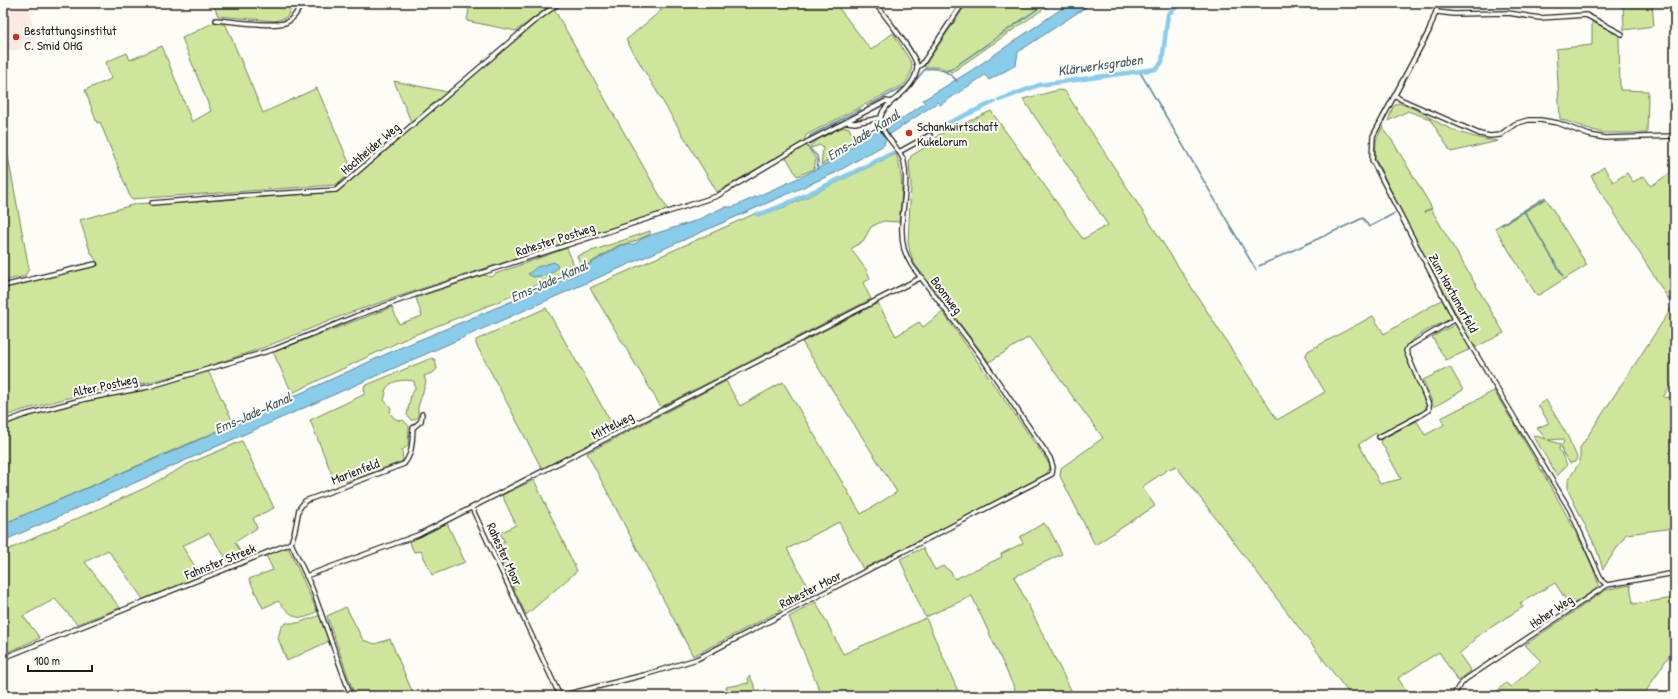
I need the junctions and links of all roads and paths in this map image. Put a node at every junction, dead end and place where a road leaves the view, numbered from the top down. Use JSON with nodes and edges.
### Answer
{"nodes":[{"id":1,"x":302,"y":3,"type":"edge"},
{"id":2,"x":559,"y":3,"type":"edge"},
{"id":3,"x":875,"y":3,"type":"edge"},
{"id":4,"x":963,"y":3,"type":"edge"},
{"id":5,"x":1439,"y":3,"type":"edge"},
{"id":6,"x":1437,"y":12,"type":"junction"},
{"id":7,"x":216,"y":20,"type":"dead end"},
{"id":8,"x":1622,"y":34,"type":"dead end"},
{"id":9,"x":917,"y":68,"type":"junction"},
{"id":10,"x":1395,"y":96,"type":"junction"},
{"id":11,"x":891,"y":102,"type":"junction"},
{"id":12,"x":880,"y":118,"type":"junction"},
{"id":13,"x":846,"y":122,"type":"junction"},
{"id":14,"x":930,"y":135,"type":"dead end"},
{"id":15,"x":1675,"y":136,"type":"edge"},
{"id":16,"x":900,"y":152,"type":"junction"},
{"id":17,"x":152,"y":203,"type":"dead end"},
{"id":18,"x":95,"y":264,"type":"dead end"},
{"id":19,"x":922,"y":277,"type":"junction"},
{"id":20,"x":3,"y":286,"type":"edge"},
{"id":21,"x":1455,"y":319,"type":"junction"},
{"id":22,"x":212,"y":368,"type":"joint"},
{"id":23,"x":422,"y":414,"type":"dead end"},
{"id":24,"x":3,"y":423,"type":"edge"},
{"id":25,"x":1379,"y":437,"type":"dead end"},
{"id":26,"x":1053,"y":467,"type":"joint"},
{"id":27,"x":472,"y":508,"type":"junction"},
{"id":28,"x":291,"y":543,"type":"junction"},
{"id":29,"x":1675,"y":573,"type":"edge"},
{"id":30,"x":306,"y":576,"type":"junction"},
{"id":31,"x":1607,"y":585,"type":"junction"},
{"id":32,"x":3,"y":658,"type":"edge"},
{"id":33,"x":351,"y":696,"type":"edge"},
{"id":34,"x":560,"y":696,"type":"edge"},
{"id":35,"x":1453,"y":696,"type":"edge"}],
"edges":[{"from":1,"to":7,"type":"street"},
{"from":2,"to":17,"type":"street","name":"Hochheider Weg"},
{"from":3,"to":9,"type":"street"},
{"from":4,"to":9,"type":"street"},
{"from":5,"to":6,"type":"street","name":"Zum Haxtumerfeld"},
{"from":6,"to":8,"type":"street"},
{"from":6,"to":10,"type":"street","name":"Zum Haxtumerfeld"},
{"from":9,"to":11,"type":"street"},
{"from":10,"to":15,"type":"street"},
{"from":10,"to":21,"type":"street","name":"Zum Haxtumerfeld"},
{"from":11,"to":12,"type":"street"},
{"from":11,"to":13,"type":"street","name":"Rahester Postweg"},
{"from":12,"to":13,"type":"street"},
{"from":12,"to":16,"type":"street","name":"Boomweg"},
{"from":13,"to":22,"type":"street","name":"Rahester Postweg"},
{"from":14,"to":16,"type":"street"},
{"from":16,"to":19,"type":"street","name":"Boomweg"},
{"from":18,"to":20,"type":"street"},
{"from":19,"to":26,"type":"street","name":"Boomweg"},
{"from":19,"to":27,"type":"street","name":"Mittelweg"},
{"from":21,"to":25,"type":"street"},
{"from":21,"to":31,"type":"street","name":"Zum Haxtumerfeld"},
{"from":22,"to":24,"type":"street","name":"Alter Postweg"},
{"from":23,"to":28,"type":"street","name":"Marienfeld"},
{"from":26,"to":34,"type":"street","name":"Rahester Moor"},
{"from":27,"to":30,"type":"street","name":"Mittelweg"},
{"from":27,"to":34,"type":"street","name":"Rahester Moor"},
{"from":28,"to":30,"type":"street"},
{"from":28,"to":32,"type":"street","name":"Fahnster Streek"},
{"from":29,"to":31,"type":"street","name":"Hoher Weg"},
{"from":30,"to":33,"type":"street"},
{"from":31,"to":35,"type":"street","name":"Hoher Weg"}]}
